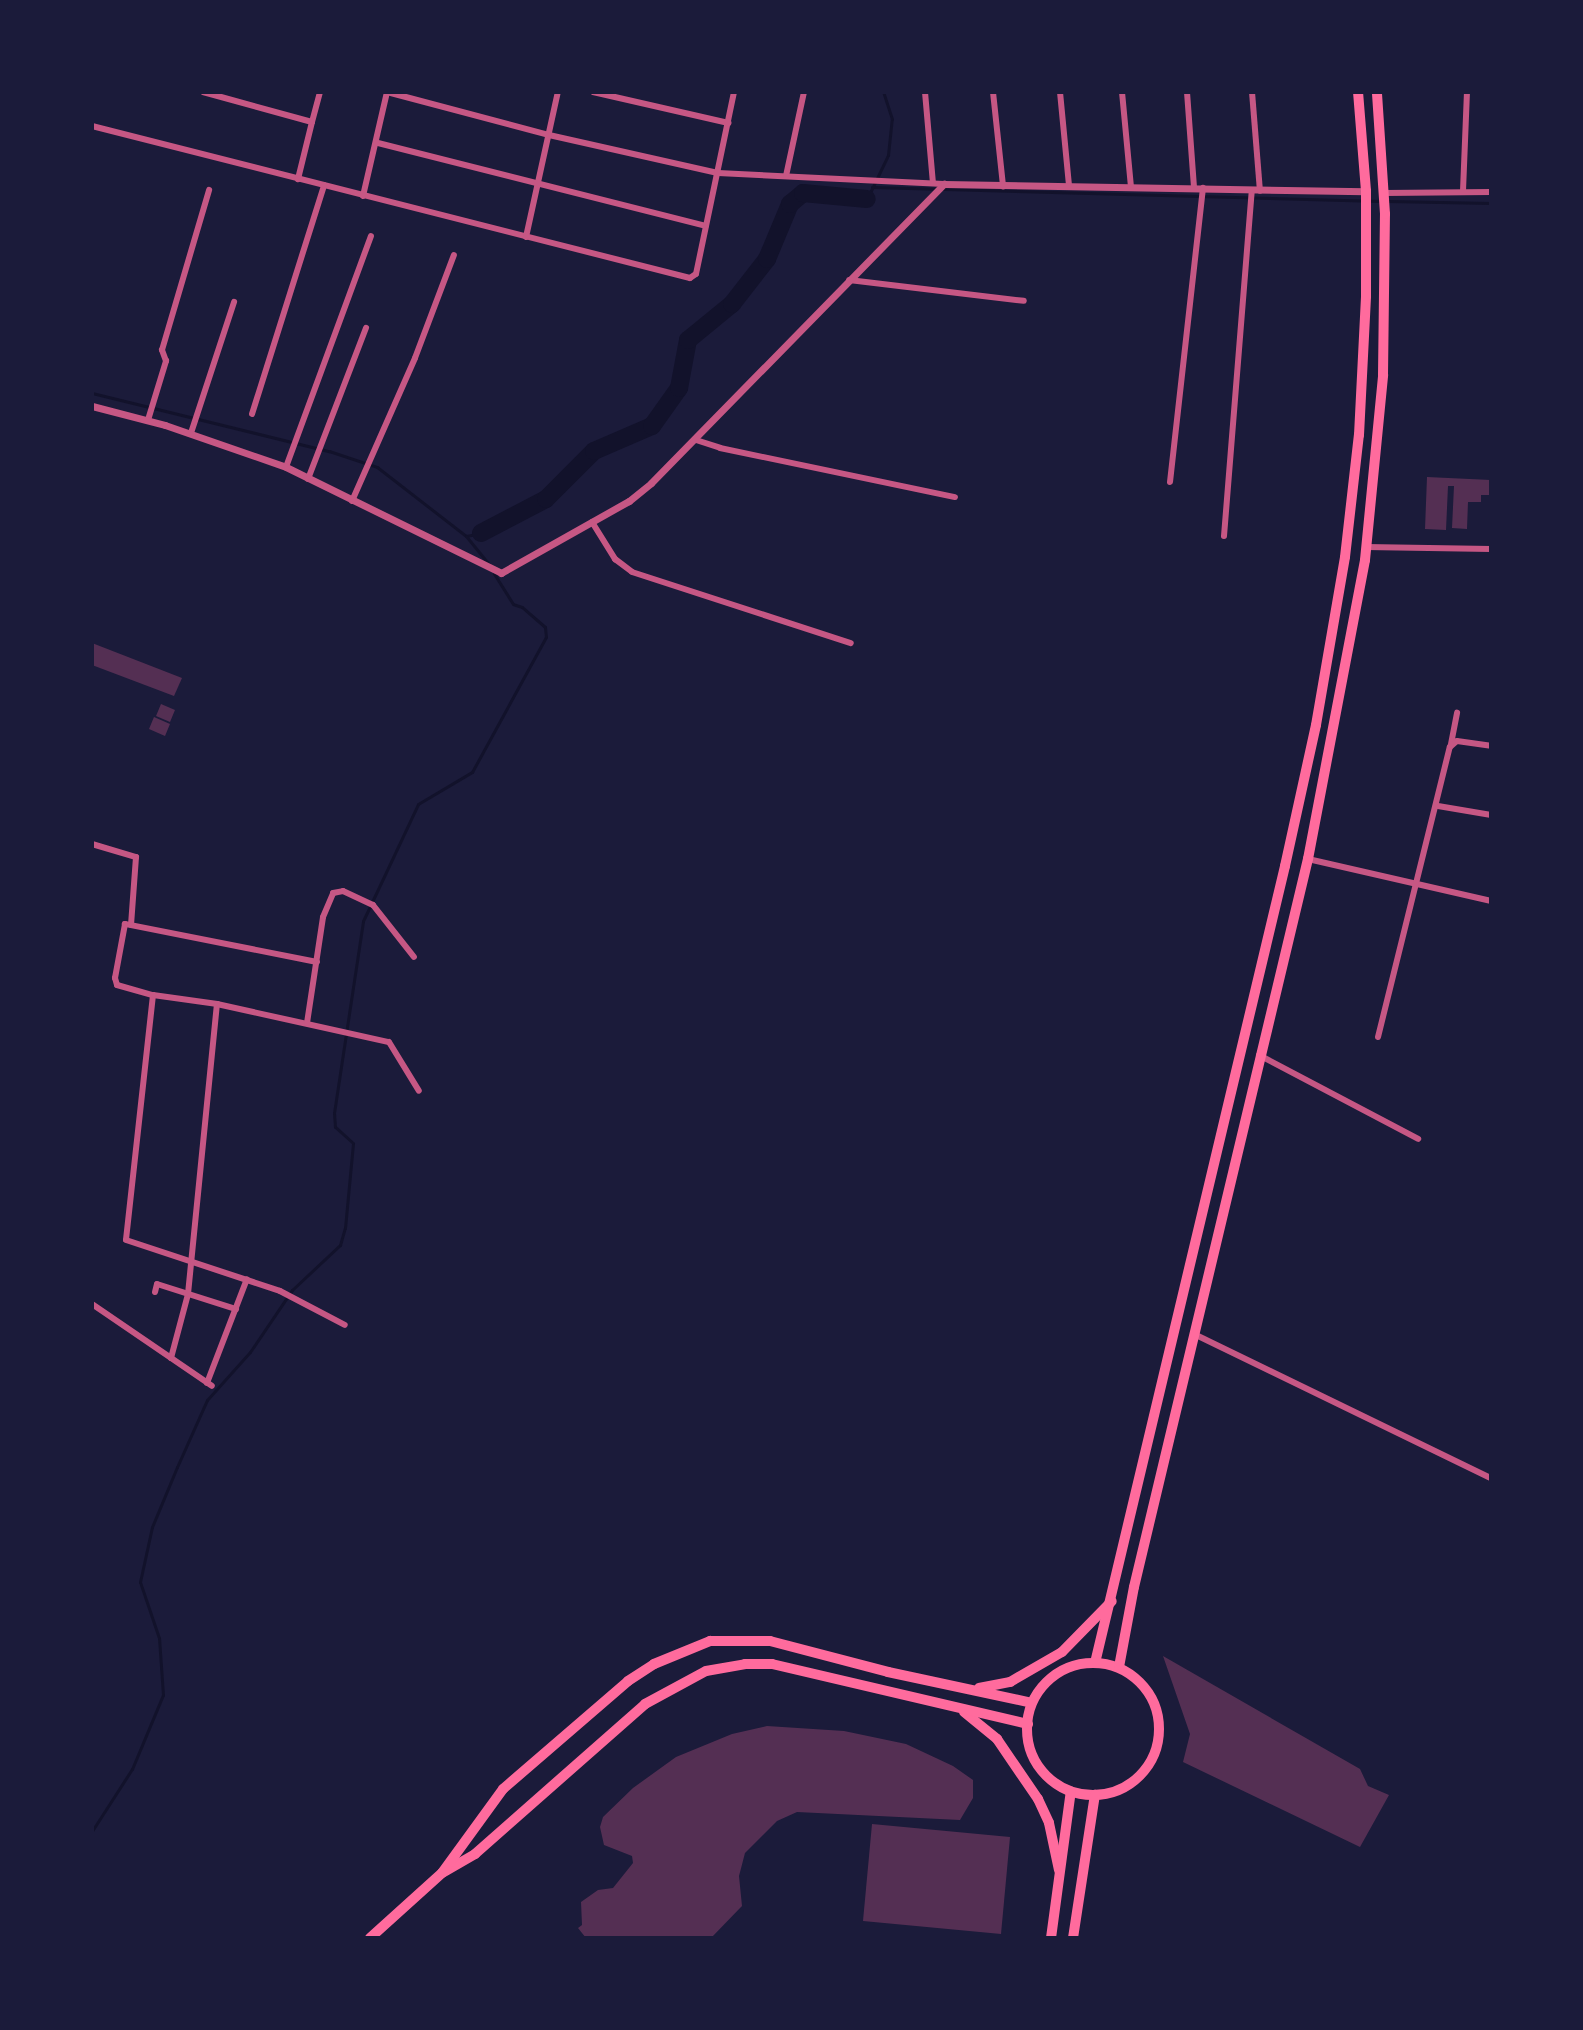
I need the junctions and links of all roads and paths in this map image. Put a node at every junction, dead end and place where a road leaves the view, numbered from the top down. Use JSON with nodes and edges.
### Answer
{"nodes":[{"id":1,"x":203,"y":92,"type":"edge"},
{"id":2,"x":240,"y":92,"type":"edge"},
{"id":3,"x":320,"y":92,"type":"edge"},
{"id":4,"x":387,"y":92,"type":"edge"},
{"id":5,"x":558,"y":92,"type":"edge"},
{"id":6,"x":593,"y":92,"type":"edge"},
{"id":7,"x":734,"y":92,"type":"edge"},
{"id":8,"x":804,"y":92,"type":"edge"},
{"id":9,"x":925,"y":92,"type":"edge"},
{"id":10,"x":993,"y":92,"type":"edge"},
{"id":11,"x":1060,"y":92,"type":"edge"},
{"id":12,"x":1122,"y":92,"type":"edge"},
{"id":13,"x":1187,"y":92,"type":"edge"},
{"id":14,"x":1252,"y":92,"type":"edge"},
{"id":15,"x":1358,"y":92,"type":"edge"},
{"id":16,"x":1377,"y":92,"type":"edge"},
{"id":17,"x":1467,"y":92,"type":"edge"},
{"id":18,"x":238,"y":101,"type":"junction"},
{"id":19,"x":312,"y":122,"type":"junction"},
{"id":20,"x":728,"y":123,"type":"junction"},
{"id":21,"x":92,"y":126,"type":"edge"},
{"id":22,"x":549,"y":135,"type":"junction"},
{"id":23,"x":378,"y":143,"type":"junction"},
{"id":24,"x":718,"y":173,"type":"junction"},
{"id":25,"x":786,"y":176,"type":"junction"},
{"id":26,"x":298,"y":179,"type":"junction"},
{"id":27,"x":537,"y":183,"type":"junction"},
{"id":28,"x":933,"y":183,"type":"junction"},
{"id":29,"x":944,"y":184,"type":"junction"},
{"id":30,"x":324,"y":185,"type":"junction"},
{"id":31,"x":1003,"y":186,"type":"junction"},
{"id":32,"x":1069,"y":186,"type":"junction"},
{"id":33,"x":1194,"y":187,"type":"junction"},
{"id":34,"x":1131,"y":188,"type":"junction"},
{"id":35,"x":1203,"y":188,"type":"junction"},
{"id":36,"x":209,"y":190,"type":"dead end"},
{"id":37,"x":1256,"y":191,"type":"junction"},
{"id":38,"x":1366,"y":191,"type":"junction"},
{"id":39,"x":1463,"y":191,"type":"junction"},
{"id":40,"x":1491,"y":192,"type":"edge"},
{"id":41,"x":1384,"y":193,"type":"junction"},
{"id":42,"x":363,"y":196,"type":"junction"},
{"id":43,"x":706,"y":226,"type":"junction"},
{"id":44,"x":371,"y":236,"type":"dead end"},
{"id":45,"x":526,"y":237,"type":"junction"},
{"id":46,"x":454,"y":255,"type":"dead end"},
{"id":47,"x":849,"y":280,"type":"junction"},
{"id":48,"x":1024,"y":301,"type":"dead end"},
{"id":49,"x":234,"y":302,"type":"dead end"},
{"id":50,"x":366,"y":328,"type":"dead end"},
{"id":51,"x":92,"y":406,"type":"edge"},
{"id":52,"x":252,"y":414,"type":"dead end"},
{"id":53,"x":148,"y":416,"type":"junction"},
{"id":54,"x":192,"y":431,"type":"junction"},
{"id":55,"x":696,"y":440,"type":"junction"},
{"id":56,"x":286,"y":467,"type":"junction"},
{"id":57,"x":308,"y":479,"type":"junction"},
{"id":58,"x":1170,"y":482,"type":"dead end"},
{"id":59,"x":955,"y":497,"type":"dead end"},
{"id":60,"x":352,"y":501,"type":"junction"},
{"id":61,"x":592,"y":522,"type":"junction"},
{"id":62,"x":1224,"y":536,"type":"dead end"},
{"id":63,"x":1366,"y":547,"type":"junction"},
{"id":64,"x":1491,"y":549,"type":"edge"},
{"id":65,"x":851,"y":643,"type":"dead end"},
{"id":66,"x":1457,"y":713,"type":"dead end"},
{"id":67,"x":1491,"y":746,"type":"edge"},
{"id":68,"x":1450,"y":747,"type":"junction"},
{"id":69,"x":1438,"y":806,"type":"junction"},
{"id":70,"x":1491,"y":815,"type":"edge"},
{"id":71,"x":92,"y":844,"type":"edge"},
{"id":72,"x":1308,"y":859,"type":"junction"},
{"id":73,"x":1418,"y":884,"type":"junction"},
{"id":74,"x":1491,"y":901,"type":"edge"},
{"id":75,"x":131,"y":925,"type":"junction"},
{"id":76,"x":414,"y":957,"type":"dead end"},
{"id":77,"x":317,"y":962,"type":"junction"},
{"id":78,"x":153,"y":995,"type":"junction"},
{"id":79,"x":217,"y":1004,"type":"junction"},
{"id":80,"x":307,"y":1023,"type":"junction"},
{"id":81,"x":1378,"y":1037,"type":"dead end"},
{"id":82,"x":1259,"y":1055,"type":"junction"},
{"id":83,"x":419,"y":1091,"type":"dead end"},
{"id":84,"x":1418,"y":1139,"type":"dead end"},
{"id":85,"x":191,"y":1261,"type":"junction"},
{"id":86,"x":247,"y":1279,"type":"junction"},
{"id":87,"x":155,"y":1292,"type":"dead end"},
{"id":88,"x":188,"y":1294,"type":"junction"},
{"id":89,"x":92,"y":1304,"type":"edge"},
{"id":90,"x":236,"y":1309,"type":"junction"},
{"id":91,"x":345,"y":1325,"type":"dead end"},
{"id":92,"x":1196,"y":1335,"type":"junction"},
{"id":93,"x":171,"y":1358,"type":"junction"},
{"id":94,"x":1491,"y":1478,"type":"edge"},
{"id":95,"x":1113,"y":1600,"type":"junction"},
{"id":96,"x":1095,"y":1663,"type":"junction"},
{"id":97,"x":1119,"y":1667,"type":"junction"},
{"id":98,"x":969,"y":1690,"type":"junction"},
{"id":99,"x":1032,"y":1703,"type":"junction"},
{"id":100,"x":961,"y":1709,"type":"junction"},
{"id":101,"x":1028,"y":1724,"type":"junction"},
{"id":102,"x":1071,"y":1791,"type":"junction"},
{"id":103,"x":1095,"y":1795,"type":"junction"},
{"id":104,"x":1059,"y":1870,"type":"junction"},
{"id":105,"x":442,"y":1873,"type":"junction"},
{"id":106,"x":370,"y":1938,"type":"edge"},
{"id":107,"x":1051,"y":1938,"type":"edge"},
{"id":108,"x":1073,"y":1938,"type":"edge"}],
"edges":[{"from":1,"to":18,"type":"street"},
{"from":2,"to":18,"type":"street"},
{"from":3,"to":19,"type":"street"},
{"from":4,"to":22,"type":"street"},
{"from":4,"to":23,"type":"street"},
{"from":5,"to":22,"type":"street"},
{"from":6,"to":20,"type":"street"},
{"from":7,"to":20,"type":"street"},
{"from":8,"to":25,"type":"street"},
{"from":9,"to":28,"type":"street"},
{"from":10,"to":31,"type":"street"},
{"from":11,"to":32,"type":"street"},
{"from":12,"to":34,"type":"street"},
{"from":13,"to":33,"type":"street"},
{"from":14,"to":37,"type":"street"},
{"from":15,"to":38,"type":"highway"},
{"from":16,"to":41,"type":"highway"},
{"from":17,"to":39,"type":"street"},
{"from":18,"to":19,"type":"street"},
{"from":19,"to":26,"type":"street"},
{"from":20,"to":24,"type":"street"},
{"from":21,"to":26,"type":"street"},
{"from":22,"to":24,"type":"street"},
{"from":22,"to":27,"type":"street"},
{"from":23,"to":27,"type":"street"},
{"from":23,"to":42,"type":"street"},
{"from":24,"to":25,"type":"street"},
{"from":24,"to":43,"type":"street"},
{"from":25,"to":28,"type":"street"},
{"from":26,"to":30,"type":"street"},
{"from":27,"to":43,"type":"street"},
{"from":27,"to":45,"type":"street"},
{"from":28,"to":29,"type":"street"},
{"from":29,"to":31,"type":"street"},
{"from":29,"to":47,"type":"street"},
{"from":30,"to":42,"type":"street"},
{"from":30,"to":52,"type":"street"},
{"from":31,"to":32,"type":"street"},
{"from":32,"to":34,"type":"street"},
{"from":33,"to":34,"type":"street"},
{"from":33,"to":35,"type":"street"},
{"from":35,"to":37,"type":"street"},
{"from":35,"to":58,"type":"street"},
{"from":36,"to":53,"type":"street"},
{"from":37,"to":38,"type":"street"},
{"from":37,"to":62,"type":"street"},
{"from":38,"to":95,"type":"highway"},
{"from":39,"to":40,"type":"street"},
{"from":39,"to":41,"type":"street"},
{"from":41,"to":63,"type":"highway"},
{"from":42,"to":45,"type":"street"},
{"from":43,"to":45,"type":"street"},
{"from":44,"to":56,"type":"street"},
{"from":46,"to":60,"type":"street"},
{"from":47,"to":48,"type":"street"},
{"from":47,"to":55,"type":"street"},
{"from":49,"to":54,"type":"street"},
{"from":50,"to":57,"type":"street"},
{"from":51,"to":53,"type":"street"},
{"from":53,"to":54,"type":"street"},
{"from":54,"to":56,"type":"street"},
{"from":55,"to":59,"type":"street"},
{"from":55,"to":61,"type":"street"},
{"from":56,"to":57,"type":"street"},
{"from":57,"to":60,"type":"street"},
{"from":60,"to":61,"type":"street"},
{"from":61,"to":65,"type":"street"},
{"from":63,"to":64,"type":"street"},
{"from":63,"to":72,"type":"highway"},
{"from":66,"to":68,"type":"street"},
{"from":67,"to":68,"type":"street"},
{"from":68,"to":69,"type":"street"},
{"from":69,"to":70,"type":"street"},
{"from":69,"to":73,"type":"street"},
{"from":71,"to":75,"type":"street"},
{"from":72,"to":73,"type":"street"},
{"from":72,"to":82,"type":"highway"},
{"from":73,"to":74,"type":"street"},
{"from":73,"to":81,"type":"street"},
{"from":75,"to":77,"type":"street"},
{"from":75,"to":78,"type":"street"},
{"from":76,"to":77,"type":"street"},
{"from":77,"to":80,"type":"street"},
{"from":78,"to":79,"type":"street"},
{"from":78,"to":85,"type":"street"},
{"from":79,"to":80,"type":"street"},
{"from":79,"to":85,"type":"street"},
{"from":80,"to":83,"type":"street"},
{"from":82,"to":84,"type":"street"},
{"from":82,"to":92,"type":"highway"},
{"from":85,"to":86,"type":"street"},
{"from":85,"to":88,"type":"street"},
{"from":86,"to":90,"type":"street"},
{"from":86,"to":91,"type":"street"},
{"from":87,"to":88,"type":"street"},
{"from":88,"to":90,"type":"street"},
{"from":88,"to":93,"type":"street"},
{"from":89,"to":93,"type":"street"},
{"from":90,"to":93,"type":"street"},
{"from":92,"to":94,"type":"street"},
{"from":92,"to":97,"type":"highway"},
{"from":95,"to":96,"type":"highway"},
{"from":95,"to":98,"type":"highway"},
{"from":96,"to":97,"type":"highway"},
{"from":96,"to":99,"type":"highway"},
{"from":97,"to":103,"type":"highway"},
{"from":98,"to":99,"type":"highway"},
{"from":98,"to":105,"type":"highway"},
{"from":99,"to":101,"type":"highway"},
{"from":100,"to":101,"type":"highway"},
{"from":100,"to":104,"type":"highway"},
{"from":100,"to":105,"type":"highway"},
{"from":101,"to":102,"type":"highway"},
{"from":102,"to":103,"type":"highway"},
{"from":102,"to":104,"type":"highway"},
{"from":103,"to":108,"type":"highway"},
{"from":104,"to":107,"type":"highway"},
{"from":105,"to":106,"type":"highway"}]}
